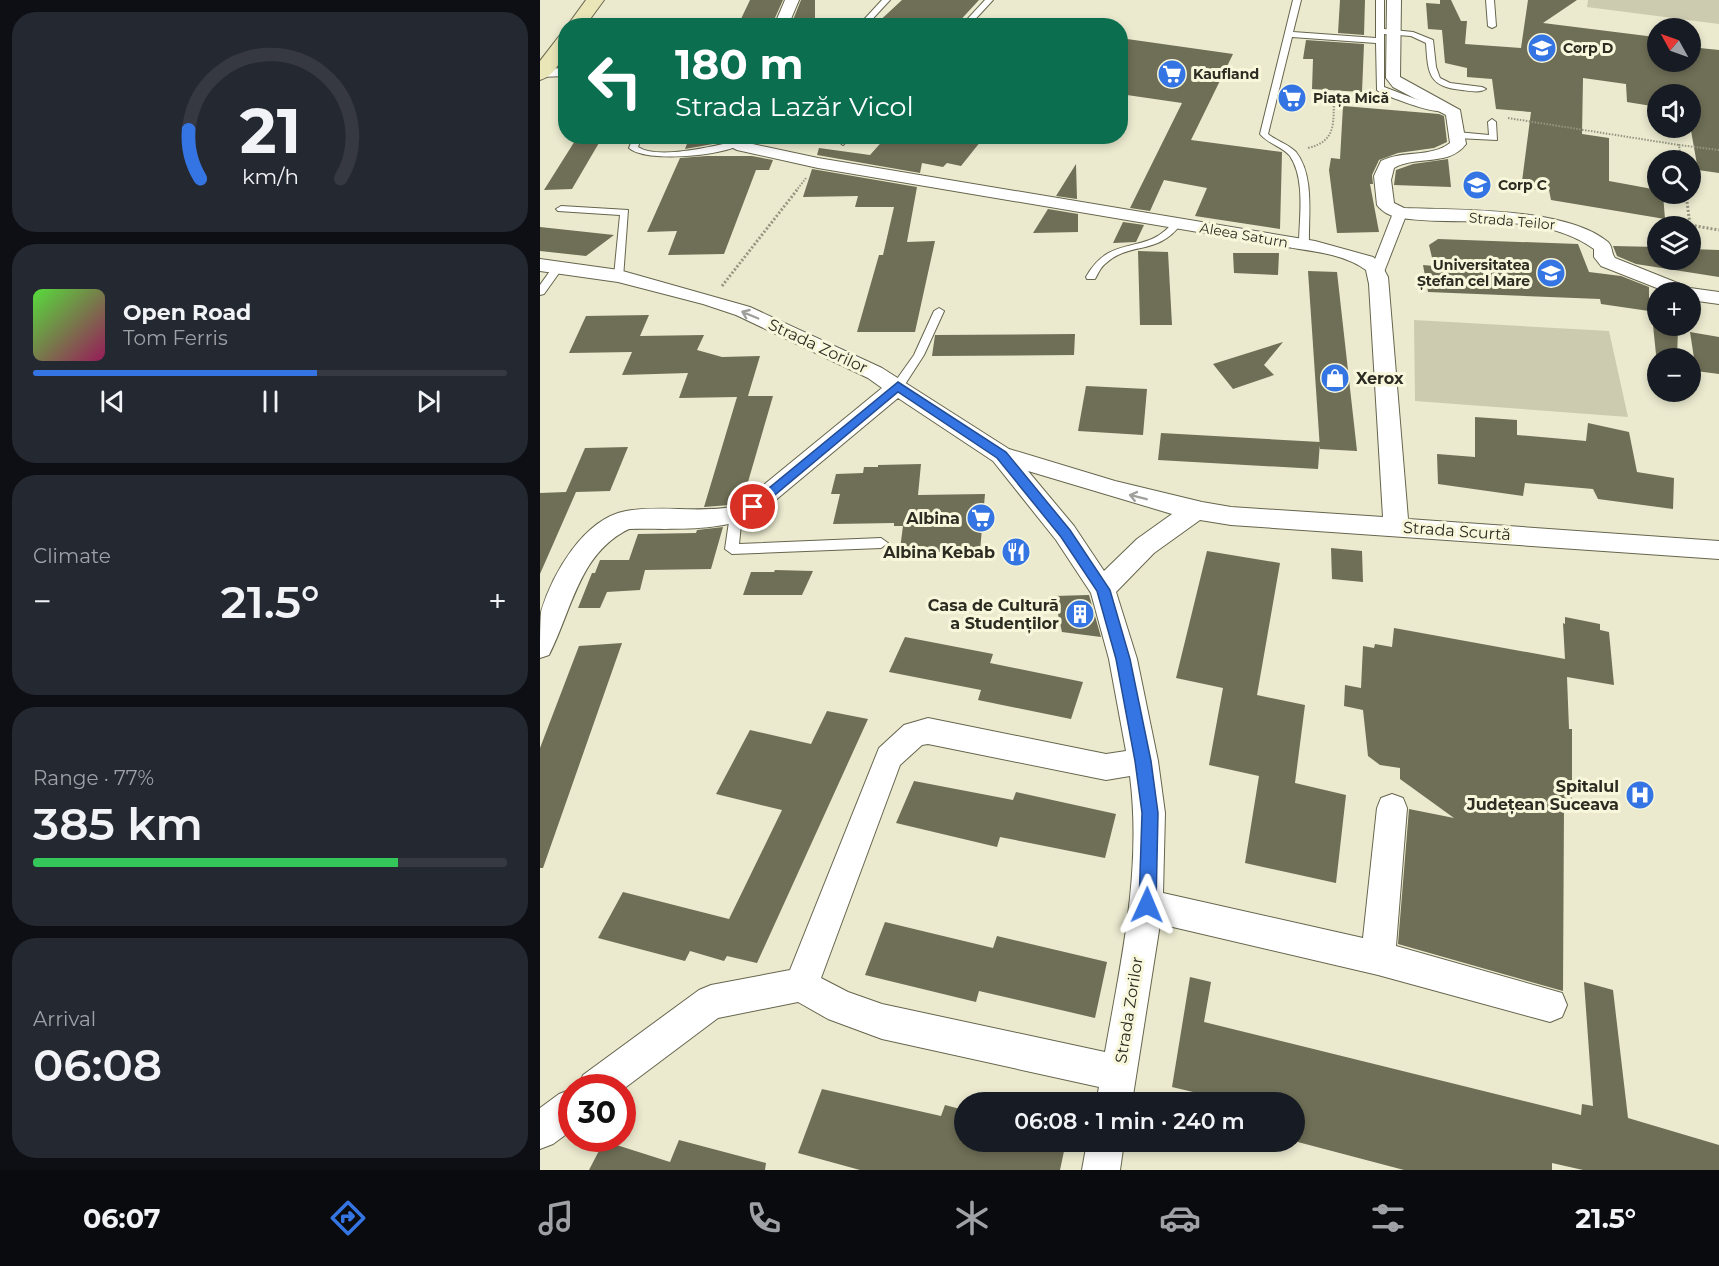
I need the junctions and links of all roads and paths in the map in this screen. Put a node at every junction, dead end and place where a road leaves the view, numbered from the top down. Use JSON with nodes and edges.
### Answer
{"nodes":[{"id":1,"x":595,"y":0,"type":"edge"},
{"id":2,"x":792,"y":0,"type":"edge"},
{"id":3,"x":886,"y":0,"type":"edge"},
{"id":4,"x":989,"y":0,"type":"edge"},
{"id":5,"x":1296,"y":0,"type":"edge"},
{"id":6,"x":1380,"y":0,"type":"edge"},
{"id":7,"x":1394,"y":0,"type":"edge"},
{"id":8,"x":1490,"y":0,"type":"edge"},
{"id":9,"x":582,"y":18,"type":"edge"},
{"id":10,"x":784,"y":18,"type":"edge"},
{"id":11,"x":869,"y":18,"type":"edge"},
{"id":12,"x":972,"y":18,"type":"edge"},
{"id":13,"x":1492,"y":26,"type":"dead end"},
{"id":14,"x":1387,"y":32,"type":"junction"},
{"id":15,"x":1288,"y":34,"type":"junction"},
{"id":16,"x":1380,"y":41,"type":"junction"},
{"id":17,"x":558,"y":48,"type":"edge"},
{"id":18,"x":543,"y":66,"type":"edge"},
{"id":19,"x":1378,"y":69,"type":"junction"},
{"id":20,"x":558,"y":70,"type":"edge"},
{"id":21,"x":1482,"y":89,"type":"dead end"},
{"id":22,"x":1449,"y":109,"type":"junction"},
{"id":23,"x":1505,"y":118,"type":"dead end"},
{"id":24,"x":1492,"y":122,"type":"dead end"},
{"id":25,"x":1457,"y":135,"type":"junction"},
{"id":26,"x":635,"y":144,"type":"edge"},
{"id":27,"x":722,"y":144,"type":"edge"},
{"id":28,"x":742,"y":144,"type":"edge"},
{"id":29,"x":1283,"y":145,"type":"junction"},
{"id":30,"x":1679,"y":145,"type":"junction"},
{"id":31,"x":1680,"y":150,"type":"edge"},
{"id":32,"x":1719,"y":150,"type":"edge"},
{"id":33,"x":818,"y":163,"type":"junction"},
{"id":34,"x":561,"y":209,"type":"dead end"},
{"id":35,"x":1395,"y":211,"type":"junction"},
{"id":36,"x":1177,"y":223,"type":"junction"},
{"id":37,"x":1701,"y":227,"type":"edge"},
{"id":38,"x":1719,"y":230,"type":"edge"},
{"id":39,"x":1304,"y":245,"type":"junction"},
{"id":40,"x":550,"y":266,"type":"edge"},
{"id":41,"x":1377,"y":272,"type":"junction"},
{"id":42,"x":618,"y":276,"type":"junction"},
{"id":43,"x":1091,"y":277,"type":"dead end"},
{"id":44,"x":1658,"y":282,"type":"edge"},
{"id":45,"x":540,"y":292,"type":"edge"},
{"id":46,"x":1701,"y":296,"type":"edge"},
{"id":47,"x":1719,"y":298,"type":"edge"},
{"id":48,"x":710,"y":300,"type":"junction"},
{"id":49,"x":939,"y":311,"type":"dead end"},
{"id":50,"x":898,"y":386,"type":"junction"},
{"id":51,"x":1001,"y":455,"type":"junction"},
{"id":52,"x":1195,"y":511,"type":"junction"},
{"id":53,"x":736,"y":515,"type":"junction"},
{"id":54,"x":1396,"y":526,"type":"junction"},
{"id":55,"x":881,"y":543,"type":"dead end"},
{"id":56,"x":1719,"y":550,"type":"edge"},
{"id":57,"x":1103,"y":590,"type":"junction"},
{"id":58,"x":540,"y":647,"type":"edge"},
{"id":59,"x":1143,"y":761,"type":"junction"},
{"id":60,"x":1392,"y":808,"type":"dead end"},
{"id":61,"x":1147,"y":905,"type":"junction"},
{"id":62,"x":1378,"y":958,"type":"junction"},
{"id":63,"x":801,"y":985,"type":"junction"},
{"id":64,"x":1550,"y":1005,"type":"dead end"},
{"id":65,"x":615,"y":1074,"type":"edge"},
{"id":66,"x":1116,"y":1088,"type":"edge"},
{"id":67,"x":558,"y":1118,"type":"edge"},
{"id":68,"x":540,"y":1131,"type":"edge"},
{"id":69,"x":1104,"y":1152,"type":"edge"},
{"id":70,"x":1101,"y":1170,"type":"edge"}],
"edges":[{"from":1,"to":9,"type":"main road"},
{"from":2,"to":10,"type":"street"},
{"from":3,"to":11,"type":"lane"},
{"from":4,"to":12,"type":"lane"},
{"from":5,"to":15,"type":"lane"},
{"from":6,"to":14,"type":"lane"},
{"from":7,"to":14,"type":"street"},
{"from":8,"to":13,"type":"lane"},
{"from":14,"to":16,"type":"lane"},
{"from":14,"to":21,"type":"lane"},
{"from":14,"to":22,"type":"street"},
{"from":15,"to":16,"type":"lane"},
{"from":15,"to":29,"type":"lane"},
{"from":16,"to":19,"type":"lane"},
{"from":17,"to":18,"type":"main road"},
{"from":18,"to":20,"type":"street"},
{"from":19,"to":22,"type":"lane"},
{"from":19,"to":29,"type":"path"},
{"from":22,"to":25,"type":"street"},
{"from":23,"to":30,"type":"path"},
{"from":24,"to":25,"type":"lane"},
{"from":25,"to":35,"type":"street"},
{"from":26,"to":27,"type":"lane"},
{"from":28,"to":33,"type":"street","name":"Aleea Saturn"},
{"from":29,"to":39,"type":"lane"},
{"from":30,"to":31,"type":"path"},
{"from":30,"to":32,"type":"path"},
{"from":33,"to":36,"type":"street","name":"Aleea Saturn"},
{"from":33,"to":48,"type":"path"},
{"from":34,"to":42,"type":"lane"},
{"from":35,"to":41,"type":"street"},
{"from":35,"to":44,"type":"street","name":"Strada Teilor"},
{"from":36,"to":39,"type":"street","name":"Aleea Saturn"},
{"from":36,"to":43,"type":"lane"},
{"from":37,"to":38,"type":"path"},
{"from":39,"to":41,"type":"street","name":"Aleea Saturn"},
{"from":40,"to":42,"type":"street","name":"Strada Zorilor"},
{"from":40,"to":45,"type":"lane"},
{"from":41,"to":54,"type":"street"},
{"from":42,"to":48,"type":"street","name":"Strada Zorilor"},
{"from":46,"to":47,"type":"street"},
{"from":50,"to":48,"type":"street","name":"Strada Zorilor","one_way":true},
{"from":49,"to":50,"type":"lane"},
{"from":50,"to":51,"type":"street","name":"Strada Zorilor"},
{"from":50,"to":53,"type":"street"},
{"from":52,"to":51,"type":"street","name":"Strada Scurtă","one_way":true},
{"from":51,"to":57,"type":"street","name":"Strada Zorilor"},
{"from":52,"to":54,"type":"street","name":"Strada Scurtă"},
{"from":52,"to":57,"type":"street"},
{"from":53,"to":55,"type":"lane"},
{"from":53,"to":58,"type":"street"},
{"from":54,"to":56,"type":"street","name":"Strada Scurtă"},
{"from":57,"to":59,"type":"street","name":"Strada Zorilor"},
{"from":59,"to":61,"type":"street","name":"Strada Zorilor"},
{"from":59,"to":63,"type":"street"},
{"from":60,"to":62,"type":"street"},
{"from":61,"to":62,"type":"street"},
{"from":61,"to":66,"type":"street","name":"Strada Zorilor"},
{"from":62,"to":64,"type":"street"},
{"from":63,"to":65,"type":"street"},
{"from":63,"to":66,"type":"street"},
{"from":67,"to":68,"type":"street"},
{"from":69,"to":70,"type":"street"}]}
